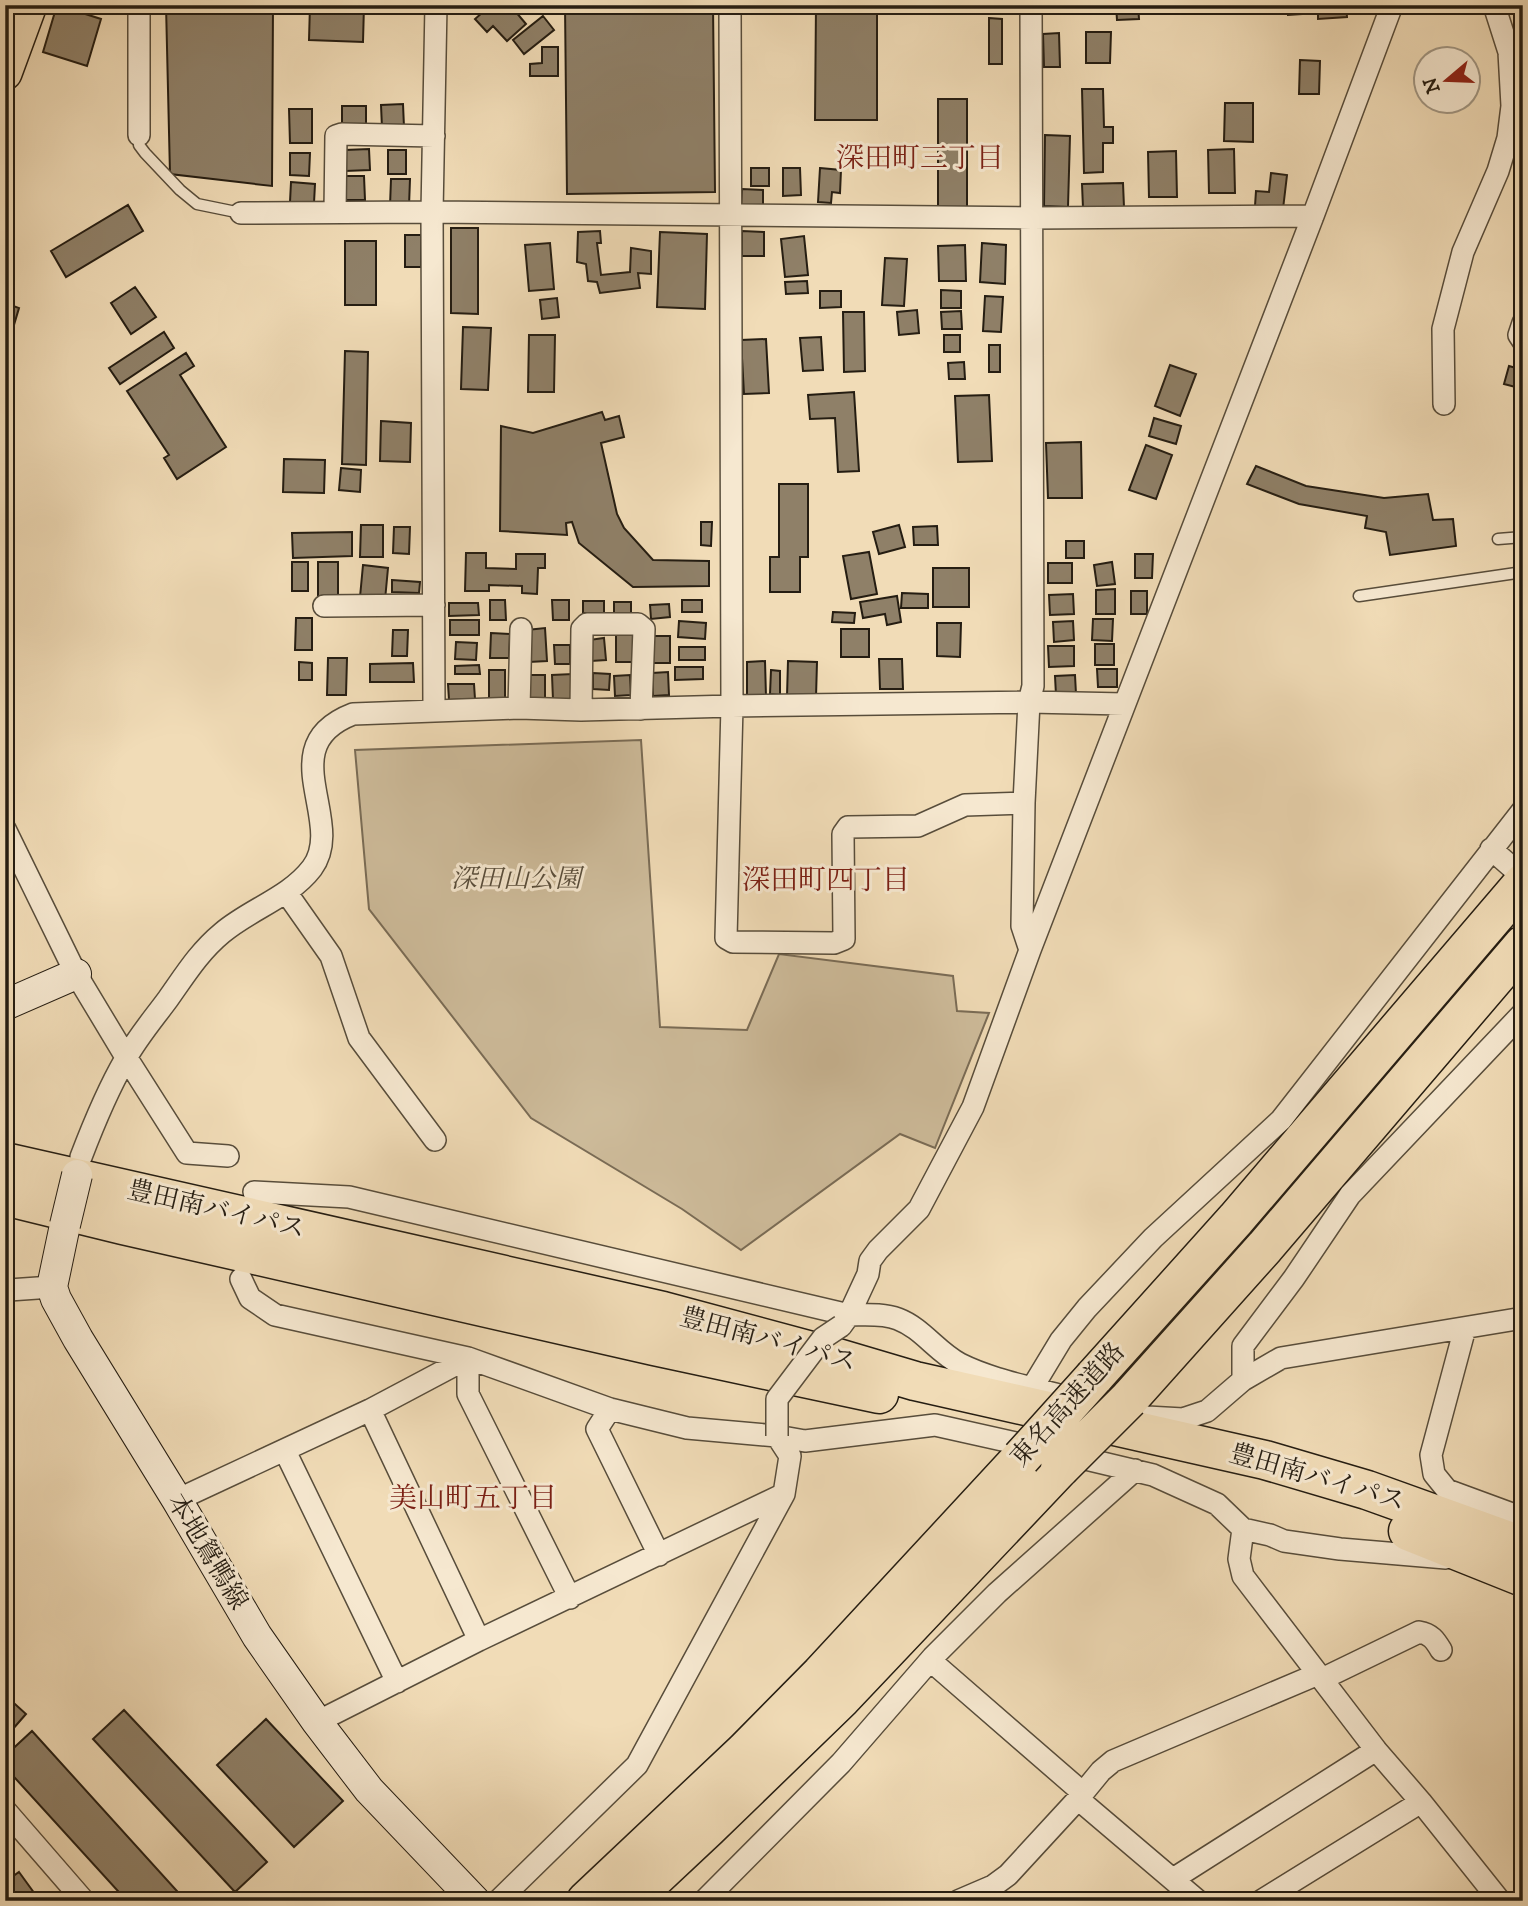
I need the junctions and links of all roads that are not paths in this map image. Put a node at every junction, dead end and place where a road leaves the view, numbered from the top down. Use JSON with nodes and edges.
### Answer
{"nodes":[{"id":1,"x":30,"y":5,"type":"edge"},
{"id":2,"x":139,"y":5,"type":"edge"},
{"id":3,"x":436,"y":5,"type":"edge"},
{"id":4,"x":730,"y":5,"type":"edge"},
{"id":5,"x":1031,"y":5,"type":"edge"},
{"id":6,"x":1392,"y":5,"type":"edge"},
{"id":7,"x":1494,"y":5,"type":"edge"},
{"id":8,"x":5,"y":73,"type":"edge"},
{"id":9,"x":139,"y":135,"type":"joint"},
{"id":10,"x":434,"y":135,"type":"junction"},
{"id":11,"x":335,"y":212,"type":"junction"},
{"id":12,"x":432,"y":212,"type":"junction"},
{"id":13,"x":241,"y":213,"type":"joint"},
{"id":14,"x":730,"y":214,"type":"junction"},
{"id":15,"x":1313,"y":216,"type":"junction"},
{"id":16,"x":1032,"y":218,"type":"junction"},
{"id":17,"x":1523,"y":324,"type":"edge"},
{"id":18,"x":1523,"y":341,"type":"edge"},
{"id":19,"x":1444,"y":404,"type":"dead end"},
{"id":20,"x":1523,"y":537,"type":"edge"},
{"id":21,"x":1498,"y":539,"type":"dead end"},
{"id":22,"x":1523,"y":572,"type":"edge"},
{"id":23,"x":1359,"y":596,"type":"dead end"},
{"id":24,"x":434,"y":605,"type":"junction"},
{"id":25,"x":324,"y":606,"type":"dead end"},
{"id":26,"x":521,"y":629,"type":"dead end"},
{"id":27,"x":1029,"y":702,"type":"junction"},
{"id":28,"x":1124,"y":704,"type":"junction"},
{"id":29,"x":732,"y":706,"type":"junction"},
{"id":30,"x":519,"y":708,"type":"junction"},
{"id":31,"x":434,"y":709,"type":"junction"},
{"id":32,"x":641,"y":709,"type":"junction"},
{"id":33,"x":581,"y":710,"type":"junction"},
{"id":34,"x":1024,"y":803,"type":"junction"},
{"id":35,"x":1523,"y":810,"type":"edge"},
{"id":36,"x":5,"y":829,"type":"edge"},
{"id":37,"x":1505,"y":864,"type":"edge"},
{"id":38,"x":1523,"y":877,"type":"edge"},
{"id":39,"x":286,"y":892,"type":"junction"},
{"id":40,"x":1523,"y":945,"type":"edge"},
{"id":41,"x":1030,"y":950,"type":"junction"},
{"id":42,"x":76,"y":974,"type":"junction"},
{"id":43,"x":5,"y":1005,"type":"edge"},
{"id":44,"x":1523,"y":1013,"type":"edge"},
{"id":45,"x":126,"y":1057,"type":"junction"},
{"id":46,"x":435,"y":1140,"type":"dead end"},
{"id":47,"x":5,"y":1142,"type":"edge"},
{"id":48,"x":228,"y":1156,"type":"dead end"},
{"id":49,"x":5,"y":1162,"type":"edge"},
{"id":50,"x":79,"y":1166,"type":"junction"},
{"id":51,"x":5,"y":1196,"type":"edge"},
{"id":52,"x":5,"y":1224,"type":"edge"},
{"id":53,"x":64,"y":1231,"type":"junction"},
{"id":54,"x":241,"y":1279,"type":"junction"},
{"id":55,"x":52,"y":1287,"type":"junction"},
{"id":56,"x":7,"y":1290,"type":"edge"},
{"id":57,"x":1523,"y":1318,"type":"edge"},
{"id":58,"x":1465,"y":1328,"type":"junction"},
{"id":59,"x":838,"y":1332,"type":"junction"},
{"id":60,"x":468,"y":1358,"type":"junction"},
{"id":61,"x":1243,"y":1380,"type":"junction"},
{"id":62,"x":1032,"y":1388,"type":"junction"},
{"id":63,"x":878,"y":1394,"type":"junction"},
{"id":64,"x":610,"y":1409,"type":"junction"},
{"id":65,"x":370,"y":1410,"type":"junction"},
{"id":66,"x":777,"y":1436,"type":"junction"},
{"id":67,"x":285,"y":1451,"type":"junction"},
{"id":68,"x":1135,"y":1469,"type":"junction"},
{"id":69,"x":783,"y":1494,"type":"junction"},
{"id":70,"x":177,"y":1500,"type":"junction"},
{"id":71,"x":1523,"y":1518,"type":"edge"},
{"id":72,"x":1243,"y":1528,"type":"junction"},
{"id":73,"x":1523,"y":1546,"type":"edge"},
{"id":74,"x":659,"y":1555,"type":"junction"},
{"id":75,"x":1523,"y":1577,"type":"edge"},
{"id":76,"x":1523,"y":1592,"type":"edge"},
{"id":77,"x":570,"y":1598,"type":"junction"},
{"id":78,"x":479,"y":1640,"type":"junction"},
{"id":79,"x":1441,"y":1650,"type":"dead end"},
{"id":80,"x":931,"y":1661,"type":"junction"},
{"id":81,"x":1320,"y":1676,"type":"junction"},
{"id":82,"x":397,"y":1682,"type":"junction"},
{"id":83,"x":317,"y":1722,"type":"junction"},
{"id":84,"x":1376,"y":1750,"type":"junction"},
{"id":85,"x":1081,"y":1796,"type":"junction"},
{"id":86,"x":1421,"y":1801,"type":"junction"},
{"id":87,"x":5,"y":1810,"type":"edge"},
{"id":88,"x":1173,"y":1879,"type":"junction"},
{"id":89,"x":84,"y":1901,"type":"edge"},
{"id":90,"x":475,"y":1901,"type":"edge"},
{"id":91,"x":498,"y":1901,"type":"edge"},
{"id":92,"x":586,"y":1901,"type":"edge"},
{"id":93,"x":630,"y":1901,"type":"edge"},
{"id":94,"x":704,"y":1901,"type":"edge"},
{"id":95,"x":958,"y":1901,"type":"edge"},
{"id":96,"x":1198,"y":1901,"type":"edge"},
{"id":97,"x":1261,"y":1901,"type":"edge"},
{"id":98,"x":1500,"y":1901,"type":"edge"}],
"edges":[{"from":1,"to":8,"type":"main road"},
{"from":2,"to":9,"type":"street"},
{"from":3,"to":10,"type":"street"},
{"from":4,"to":14,"type":"street"},
{"from":5,"to":16,"type":"street"},
{"from":6,"to":15,"type":"street"},
{"from":7,"to":19,"type":"street"},
{"from":9,"to":13,"type":"lane"},
{"from":10,"to":11,"type":"street"},
{"from":10,"to":12,"type":"street"},
{"from":11,"to":12,"type":"street"},
{"from":11,"to":13,"type":"street"},
{"from":12,"to":14,"type":"street"},
{"from":12,"to":24,"type":"street"},
{"from":14,"to":16,"type":"street"},
{"from":14,"to":29,"type":"street"},
{"from":15,"to":16,"type":"street"},
{"from":15,"to":28,"type":"street"},
{"from":16,"to":27,"type":"street"},
{"from":17,"to":18,"type":"street"},
{"from":20,"to":21,"type":"lane"},
{"from":22,"to":23,"type":"lane"},
{"from":24,"to":25,"type":"street"},
{"from":24,"to":31,"type":"street"},
{"from":26,"to":30,"type":"street"},
{"from":27,"to":28,"type":"street"},
{"from":27,"to":29,"type":"street"},
{"from":27,"to":34,"type":"street"},
{"from":28,"to":41,"type":"street"},
{"from":29,"to":32,"type":"street"},
{"from":29,"to":34,"type":"street"},
{"from":30,"to":31,"type":"street"},
{"from":30,"to":33,"type":"street"},
{"from":31,"to":39,"type":"street"},
{"from":32,"to":33,"type":"street"},
{"from":32,"to":33,"type":"street"},
{"from":34,"to":41,"type":"street"},
{"from":35,"to":37,"type":"street"},
{"from":36,"to":42,"type":"street"},
{"from":37,"to":38,"type":"street"},
{"from":37,"to":62,"type":"street"},
{"from":37,"to":92,"type":"highway","name":"東名高速道路","bridge":true},
{"from":39,"to":45,"type":"street"},
{"from":39,"to":46,"type":"street"},
{"from":40,"to":93,"type":"highway","name":"東名高速道路","bridge":true},
{"from":41,"to":59,"type":"street"},
{"from":42,"to":43,"type":"main road"},
{"from":42,"to":45,"type":"street"},
{"from":44,"to":61,"type":"street"},
{"from":45,"to":48,"type":"street"},
{"from":45,"to":50,"type":"street"},
{"from":47,"to":50,"type":"highway"},
{"from":49,"to":59,"type":"highway","name":"豊田南バイパス"},
{"from":50,"to":53,"type":"main road","bridge":true},
{"from":50,"to":59,"type":"highway"},
{"from":51,"to":63,"type":"highway","name":"豊田南バイパス"},
{"from":52,"to":53,"type":"highway"},
{"from":53,"to":54,"type":"highway"},
{"from":53,"to":55,"type":"main road"},
{"from":54,"to":60,"type":"street"},
{"from":54,"to":63,"type":"highway"},
{"from":55,"to":56,"type":"street"},
{"from":55,"to":70,"type":"main road","name":"本地鴛鴨線"},
{"from":57,"to":58,"type":"street"},
{"from":58,"to":61,"type":"street"},
{"from":58,"to":71,"type":"street"},
{"from":59,"to":62,"type":"street"},
{"from":59,"to":66,"type":"street","bridge":true},
{"from":59,"to":73,"type":"highway","name":"豊田南バイパス"},
{"from":60,"to":64,"type":"street"},
{"from":60,"to":65,"type":"street"},
{"from":60,"to":77,"type":"street"},
{"from":61,"to":62,"type":"street"},
{"from":63,"to":75,"type":"highway","name":"豊田南バイパス"},
{"from":64,"to":66,"type":"street"},
{"from":64,"to":74,"type":"street"},
{"from":65,"to":67,"type":"street"},
{"from":65,"to":78,"type":"street"},
{"from":66,"to":68,"type":"street"},
{"from":66,"to":69,"type":"street"},
{"from":67,"to":70,"type":"street"},
{"from":67,"to":82,"type":"street"},
{"from":68,"to":72,"type":"street"},
{"from":68,"to":80,"type":"street"},
{"from":69,"to":74,"type":"street"},
{"from":69,"to":91,"type":"street"},
{"from":70,"to":83,"type":"main road","name":"本地鴛鴨線"},
{"from":72,"to":76,"type":"street"},
{"from":72,"to":81,"type":"street"},
{"from":74,"to":77,"type":"street"},
{"from":77,"to":78,"type":"street"},
{"from":78,"to":82,"type":"street"},
{"from":79,"to":81,"type":"street"},
{"from":80,"to":85,"type":"street"},
{"from":80,"to":94,"type":"street"},
{"from":81,"to":84,"type":"street"},
{"from":81,"to":85,"type":"street"},
{"from":82,"to":83,"type":"street"},
{"from":83,"to":90,"type":"main road","name":"本地鴛鴨線"},
{"from":84,"to":86,"type":"street"},
{"from":84,"to":88,"type":"street"},
{"from":85,"to":88,"type":"street"},
{"from":85,"to":95,"type":"street"},
{"from":86,"to":97,"type":"street"},
{"from":86,"to":98,"type":"street"},
{"from":87,"to":89,"type":"street"},
{"from":88,"to":96,"type":"street"}]}
